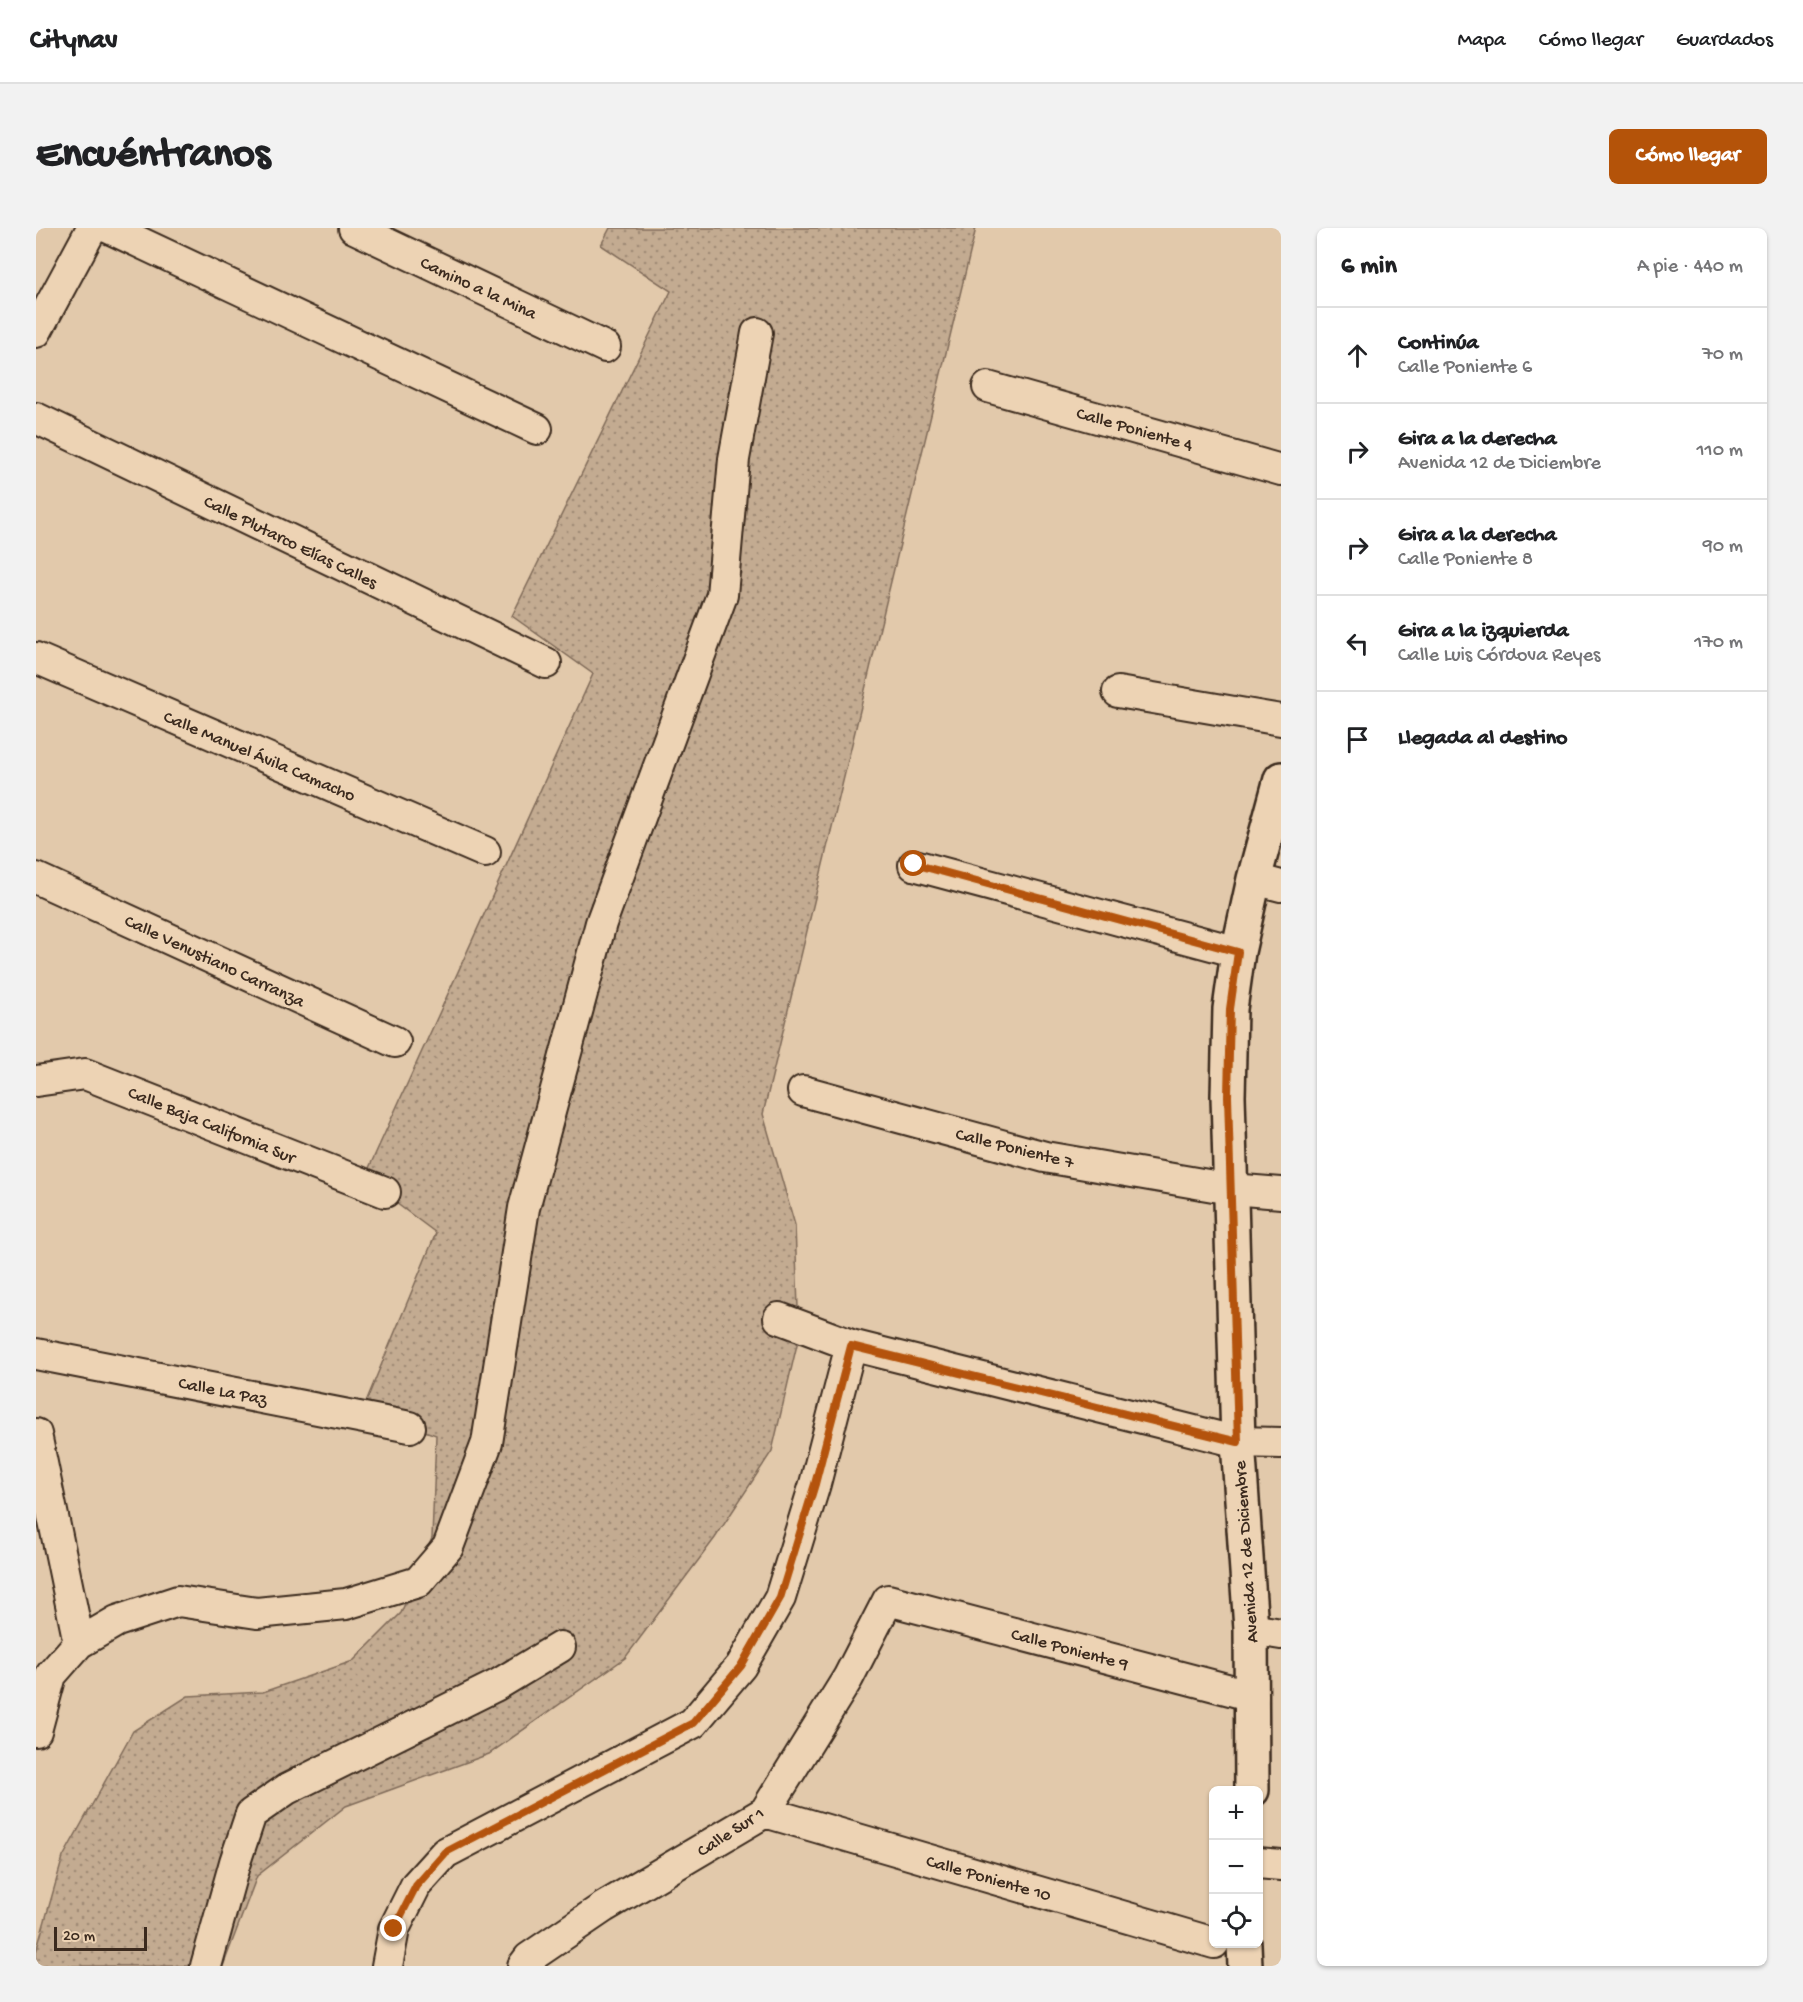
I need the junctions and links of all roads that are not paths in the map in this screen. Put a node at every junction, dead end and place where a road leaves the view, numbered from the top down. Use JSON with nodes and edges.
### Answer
{"nodes":[{"id":1,"x":92,"y":228,"type":"edge"},
{"id":2,"x":109,"y":228,"type":"edge"},
{"id":3,"x":354,"y":228,"type":"edge"},
{"id":4,"x":36,"y":332,"type":"edge"},
{"id":5,"x":757,"y":333,"type":"dead end"},
{"id":6,"x":605,"y":347,"type":"dead end"},
{"id":7,"x":988,"y":387,"type":"dead end"},
{"id":8,"x":36,"y":418,"type":"edge"},
{"id":9,"x":537,"y":429,"type":"dead end"},
{"id":10,"x":1281,"y":470,"type":"edge"},
{"id":11,"x":36,"y":658,"type":"edge"},
{"id":12,"x":546,"y":663,"type":"dead end"},
{"id":13,"x":1118,"y":692,"type":"dead end"},
{"id":14,"x":1281,"y":720,"type":"edge"},
{"id":15,"x":1281,"y":779,"type":"edge"},
{"id":16,"x":485,"y":852,"type":"dead end"},
{"id":17,"x":914,"y":864,"type":"dead end"},
{"id":18,"x":36,"y":878,"type":"edge"},
{"id":19,"x":1268,"y":883,"type":"edge"},
{"id":20,"x":1238,"y":952,"type":"junction"},
{"id":21,"x":395,"y":1042,"type":"dead end"},
{"id":22,"x":36,"y":1081,"type":"edge"},
{"id":23,"x":803,"y":1091,"type":"dead end"},
{"id":24,"x":1231,"y":1188,"type":"junction"},
{"id":25,"x":385,"y":1192,"type":"dead end"},
{"id":26,"x":1281,"y":1192,"type":"edge"},
{"id":27,"x":779,"y":1318,"type":"dead end"},
{"id":28,"x":851,"y":1346,"type":"junction"},
{"id":29,"x":36,"y":1354,"type":"edge"},
{"id":30,"x":410,"y":1427,"type":"dead end"},
{"id":31,"x":36,"y":1434,"type":"edge"},
{"id":32,"x":1238,"y":1442,"type":"junction"},
{"id":33,"x":1281,"y":1443,"type":"edge"},
{"id":34,"x":888,"y":1600,"type":"joint"},
{"id":35,"x":1266,"y":1631,"type":"edge"},
{"id":36,"x":79,"y":1643,"type":"junction"},
{"id":37,"x":560,"y":1647,"type":"dead end"},
{"id":38,"x":1252,"y":1696,"type":"junction"},
{"id":39,"x":36,"y":1731,"type":"edge"},
{"id":40,"x":1252,"y":1786,"type":"edge"},
{"id":41,"x":765,"y":1812,"type":"junction"},
{"id":42,"x":1263,"y":1863,"type":"edge"},
{"id":43,"x":1281,"y":1865,"type":"edge"},
{"id":44,"x":1233,"y":1949,"type":"edge"},
{"id":45,"x":206,"y":1966,"type":"edge"},
{"id":46,"x":387,"y":1966,"type":"edge"},
{"id":47,"x":523,"y":1966,"type":"edge"}],
"edges":[{"from":1,"to":4,"type":"street"},
{"from":2,"to":9,"type":"street"},
{"from":3,"to":6,"type":"street","name":"Camino a la Mina"},
{"from":5,"to":36,"type":"street"},
{"from":7,"to":10,"type":"street","name":"Calle Poniente 4"},
{"from":8,"to":12,"type":"street","name":"Calle Plutarco Elías Calles"},
{"from":11,"to":16,"type":"street","name":"Calle Manuel Ávila Camacho"},
{"from":13,"to":14,"type":"street"},
{"from":15,"to":19,"type":"street","name":"Avenida 12 de Diciembre"},
{"from":17,"to":20,"type":"street"},
{"from":18,"to":21,"type":"street","name":"Calle Venustiano Carranza"},
{"from":19,"to":20,"type":"street","name":"Avenida 12 de Diciembre"},
{"from":20,"to":24,"type":"street","name":"Avenida 12 de Diciembre"},
{"from":22,"to":25,"type":"street","name":"Calle Baja California Sur"},
{"from":23,"to":24,"type":"street","name":"Calle Poniente 7"},
{"from":24,"to":26,"type":"street","name":"Calle Poniente 7"},
{"from":24,"to":32,"type":"street","name":"Avenida 12 de Diciembre"},
{"from":27,"to":28,"type":"street"},
{"from":28,"to":32,"type":"street"},
{"from":28,"to":46,"type":"street"},
{"from":29,"to":30,"type":"street","name":"Calle La Paz"},
{"from":31,"to":36,"type":"street"},
{"from":32,"to":33,"type":"street"},
{"from":32,"to":35,"type":"street","name":"Avenida 12 de Diciembre"},
{"from":34,"to":38,"type":"street","name":"Calle Poniente 9"},
{"from":34,"to":41,"type":"street","name":"Calle Sur 1"},
{"from":35,"to":38,"type":"street","name":"Avenida 12 de Diciembre"},
{"from":36,"to":39,"type":"street"},
{"from":37,"to":45,"type":"street"},
{"from":38,"to":40,"type":"street","name":"Avenida 12 de Diciembre"},
{"from":41,"to":44,"type":"street","name":"Calle Poniente 10"},
{"from":41,"to":47,"type":"street","name":"Calle Sur 1"},
{"from":42,"to":43,"type":"street"}]}
